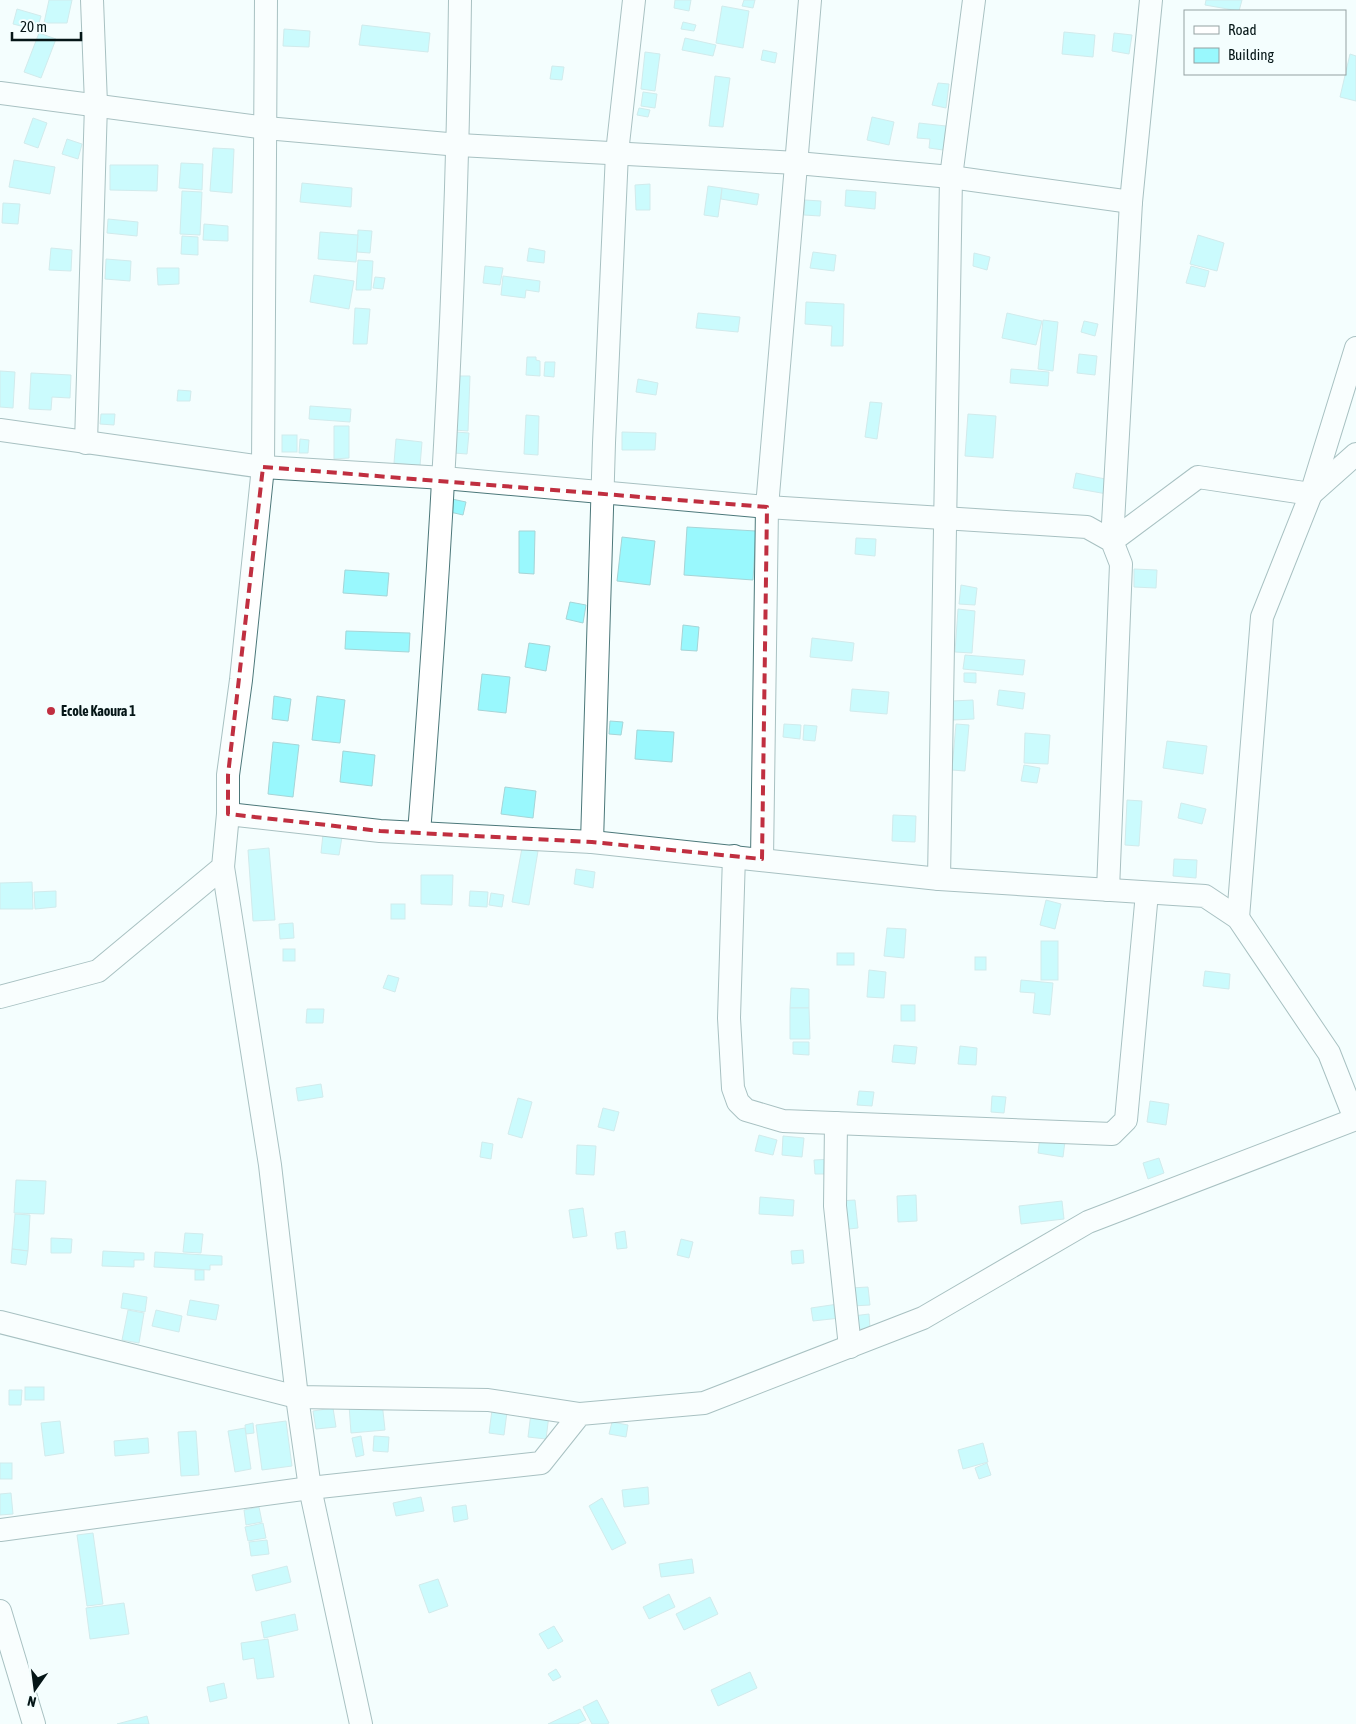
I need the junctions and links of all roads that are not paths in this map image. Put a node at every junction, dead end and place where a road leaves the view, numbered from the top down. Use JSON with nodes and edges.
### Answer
{"nodes":[{"id":1,"x":92,"y":0,"type":"edge"},
{"id":2,"x":266,"y":0,"type":"edge"},
{"id":3,"x":460,"y":0,"type":"edge"},
{"id":4,"x":634,"y":0,"type":"edge"},
{"id":5,"x":810,"y":0,"type":"edge"},
{"id":6,"x":974,"y":0,"type":"edge"},
{"id":7,"x":1151,"y":0,"type":"edge"},
{"id":8,"x":0,"y":93,"type":"edge"},
{"id":9,"x":96,"y":104,"type":"junction"},
{"id":10,"x":266,"y":128,"type":"junction"},
{"id":11,"x":459,"y":145,"type":"junction"},
{"id":12,"x":617,"y":153,"type":"junction"},
{"id":13,"x":797,"y":163,"type":"junction"},
{"id":14,"x":951,"y":177,"type":"junction"},
{"id":15,"x":1131,"y":202,"type":"junction"},
{"id":16,"x":1356,"y":348,"type":"edge"},
{"id":17,"x":0,"y":430,"type":"edge"},
{"id":18,"x":86,"y":443,"type":"junction"},
{"id":19,"x":1356,"y":454,"type":"edge"},
{"id":20,"x":263,"y":467,"type":"junction"},
{"id":21,"x":444,"y":478,"type":"junction"},
{"id":22,"x":603,"y":494,"type":"junction"},
{"id":23,"x":1311,"y":494,"type":"junction"},
{"id":24,"x":767,"y":507,"type":"junction"},
{"id":25,"x":946,"y":519,"type":"junction"},
{"id":26,"x":1112,"y":541,"type":"junction"},
{"id":27,"x":228,"y":814,"type":"junction"},
{"id":28,"x":419,"y":833,"type":"junction"},
{"id":29,"x":592,"y":842,"type":"junction"},
{"id":30,"x":734,"y":856,"type":"junction"},
{"id":31,"x":762,"y":859,"type":"junction"},
{"id":32,"x":223,"y":867,"type":"junction"},
{"id":33,"x":939,"y":879,"type":"junction"},
{"id":34,"x":1108,"y":890,"type":"junction"},
{"id":35,"x":1147,"y":893,"type":"junction"},
{"id":36,"x":1238,"y":918,"type":"junction"},
{"id":37,"x":0,"y":997,"type":"edge"},
{"id":38,"x":1355,"y":1119,"type":"edge"},
{"id":39,"x":836,"y":1123,"type":"junction"},
{"id":40,"x":0,"y":1322,"type":"edge"},
{"id":41,"x":850,"y":1347,"type":"junction"},
{"id":42,"x":297,"y":1397,"type":"junction"},
{"id":43,"x":580,"y":1414,"type":"junction"},
{"id":44,"x":310,"y":1488,"type":"junction"},
{"id":45,"x":0,"y":1530,"type":"edge"},
{"id":46,"x":0,"y":1611,"type":"edge"},
{"id":47,"x":34,"y":1724,"type":"edge"},
{"id":48,"x":361,"y":1724,"type":"edge"}],
"edges":[{"from":1,"to":9,"type":"street"},
{"from":2,"to":10,"type":"street"},
{"from":3,"to":11,"type":"street"},
{"from":4,"to":12,"type":"street"},
{"from":5,"to":13,"type":"street"},
{"from":6,"to":14,"type":"street"},
{"from":7,"to":15,"type":"street"},
{"from":8,"to":9,"type":"street"},
{"from":9,"to":10,"type":"street"},
{"from":9,"to":18,"type":"street"},
{"from":10,"to":11,"type":"street"},
{"from":10,"to":20,"type":"street"},
{"from":11,"to":12,"type":"street"},
{"from":11,"to":21,"type":"street"},
{"from":12,"to":13,"type":"street"},
{"from":12,"to":22,"type":"street"},
{"from":13,"to":14,"type":"street"},
{"from":13,"to":24,"type":"street"},
{"from":14,"to":15,"type":"street"},
{"from":14,"to":25,"type":"street"},
{"from":15,"to":26,"type":"street"},
{"from":16,"to":23,"type":"street"},
{"from":17,"to":18,"type":"street"},
{"from":18,"to":20,"type":"street"},
{"from":19,"to":23,"type":"street"},
{"from":20,"to":21,"type":"street"},
{"from":20,"to":27,"type":"street"},
{"from":21,"to":22,"type":"street"},
{"from":21,"to":28,"type":"street"},
{"from":22,"to":24,"type":"street"},
{"from":22,"to":29,"type":"street"},
{"from":23,"to":26,"type":"street"},
{"from":23,"to":36,"type":"street"},
{"from":24,"to":25,"type":"street"},
{"from":24,"to":31,"type":"street"},
{"from":25,"to":26,"type":"street"},
{"from":25,"to":33,"type":"street"},
{"from":26,"to":34,"type":"street"},
{"from":27,"to":28,"type":"street"},
{"from":27,"to":32,"type":"street"},
{"from":28,"to":29,"type":"street"},
{"from":29,"to":30,"type":"street"},
{"from":30,"to":31,"type":"street"},
{"from":30,"to":39,"type":"street"},
{"from":31,"to":33,"type":"street"},
{"from":32,"to":37,"type":"street"},
{"from":32,"to":42,"type":"street"},
{"from":33,"to":34,"type":"street"},
{"from":34,"to":35,"type":"street"},
{"from":35,"to":36,"type":"street"},
{"from":35,"to":39,"type":"street"},
{"from":36,"to":38,"type":"street"},
{"from":38,"to":41,"type":"street"},
{"from":39,"to":41,"type":"street"},
{"from":40,"to":42,"type":"street"},
{"from":41,"to":43,"type":"street"},
{"from":42,"to":43,"type":"street"},
{"from":42,"to":44,"type":"street"},
{"from":43,"to":44,"type":"street"},
{"from":44,"to":45,"type":"street"},
{"from":44,"to":48,"type":"street"},
{"from":46,"to":47,"type":"street"}]}
